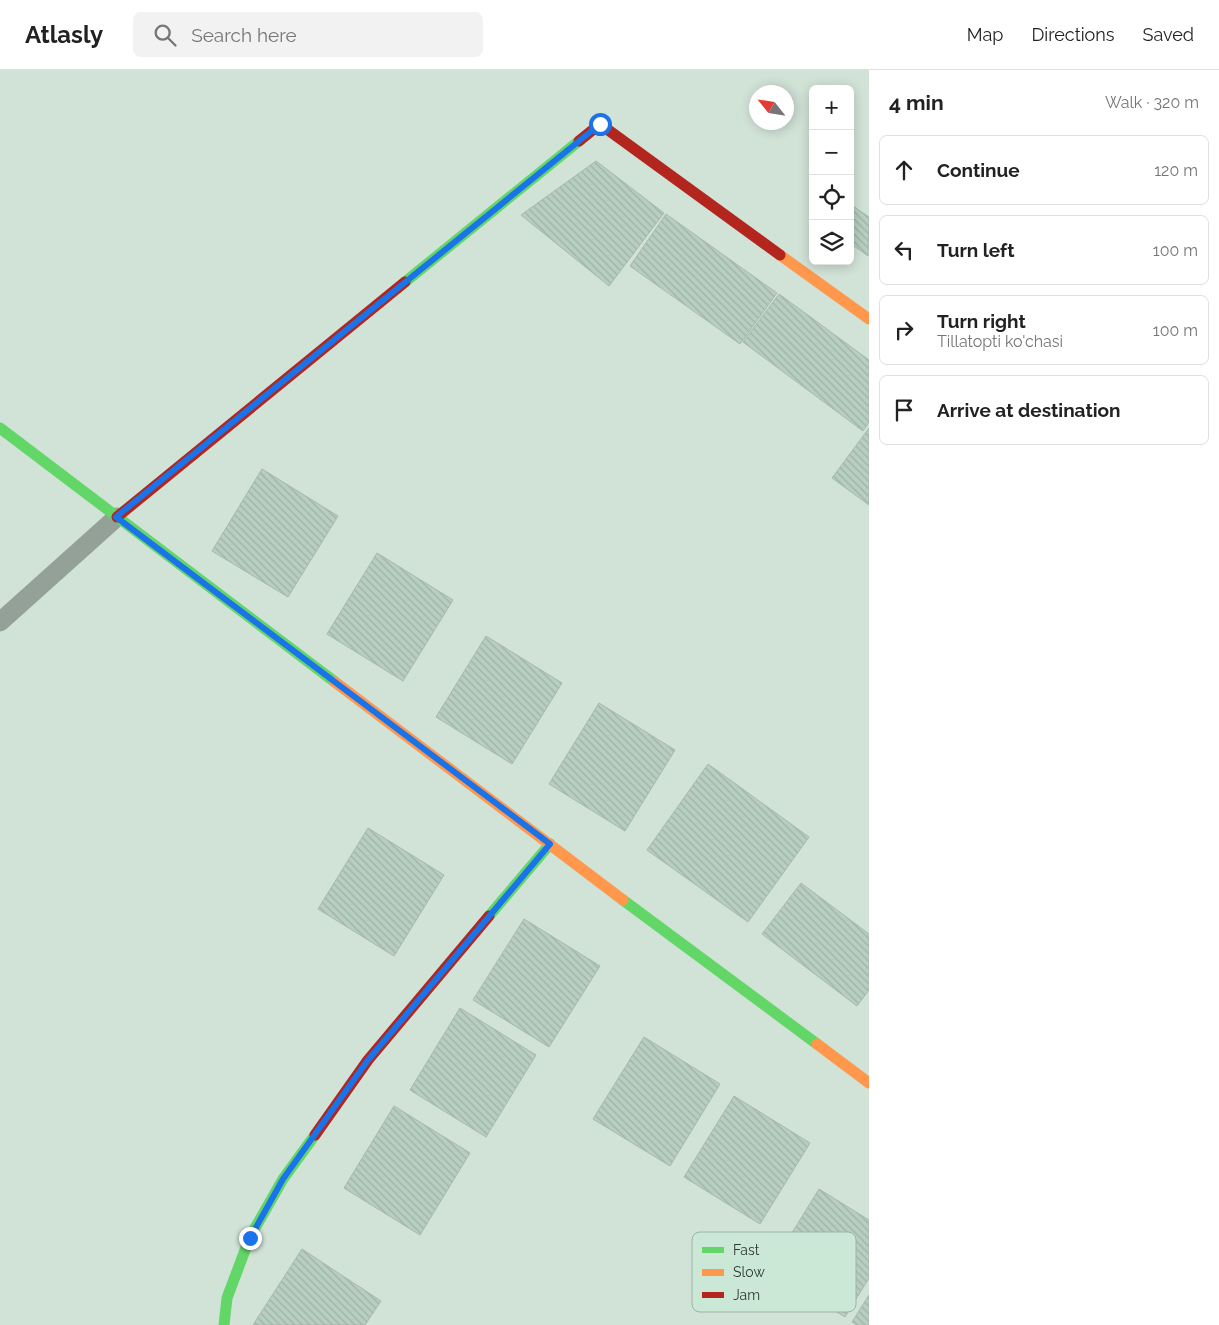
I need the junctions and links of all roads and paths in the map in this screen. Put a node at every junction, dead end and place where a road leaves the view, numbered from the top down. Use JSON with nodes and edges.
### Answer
{"nodes":[{"id":1,"x":869,"y":320,"type":"edge"},
{"id":2,"x":0,"y":428,"type":"edge"},
{"id":3,"x":116,"y":517,"type":"junction"},
{"id":4,"x":0,"y":622,"type":"edge"},
{"id":5,"x":550,"y":844,"type":"junction"},
{"id":6,"x":869,"y":1083,"type":"edge"},
{"id":7,"x":224,"y":1325,"type":"edge"}],
"edges":[{"from":1,"to":3,"type":"street"},
{"from":2,"to":3,"type":"street"},
{"from":3,"to":4,"type":"lane"},
{"from":3,"to":5,"type":"street"},
{"from":5,"to":6,"type":"street"},
{"from":5,"to":7,"type":"street"}]}
